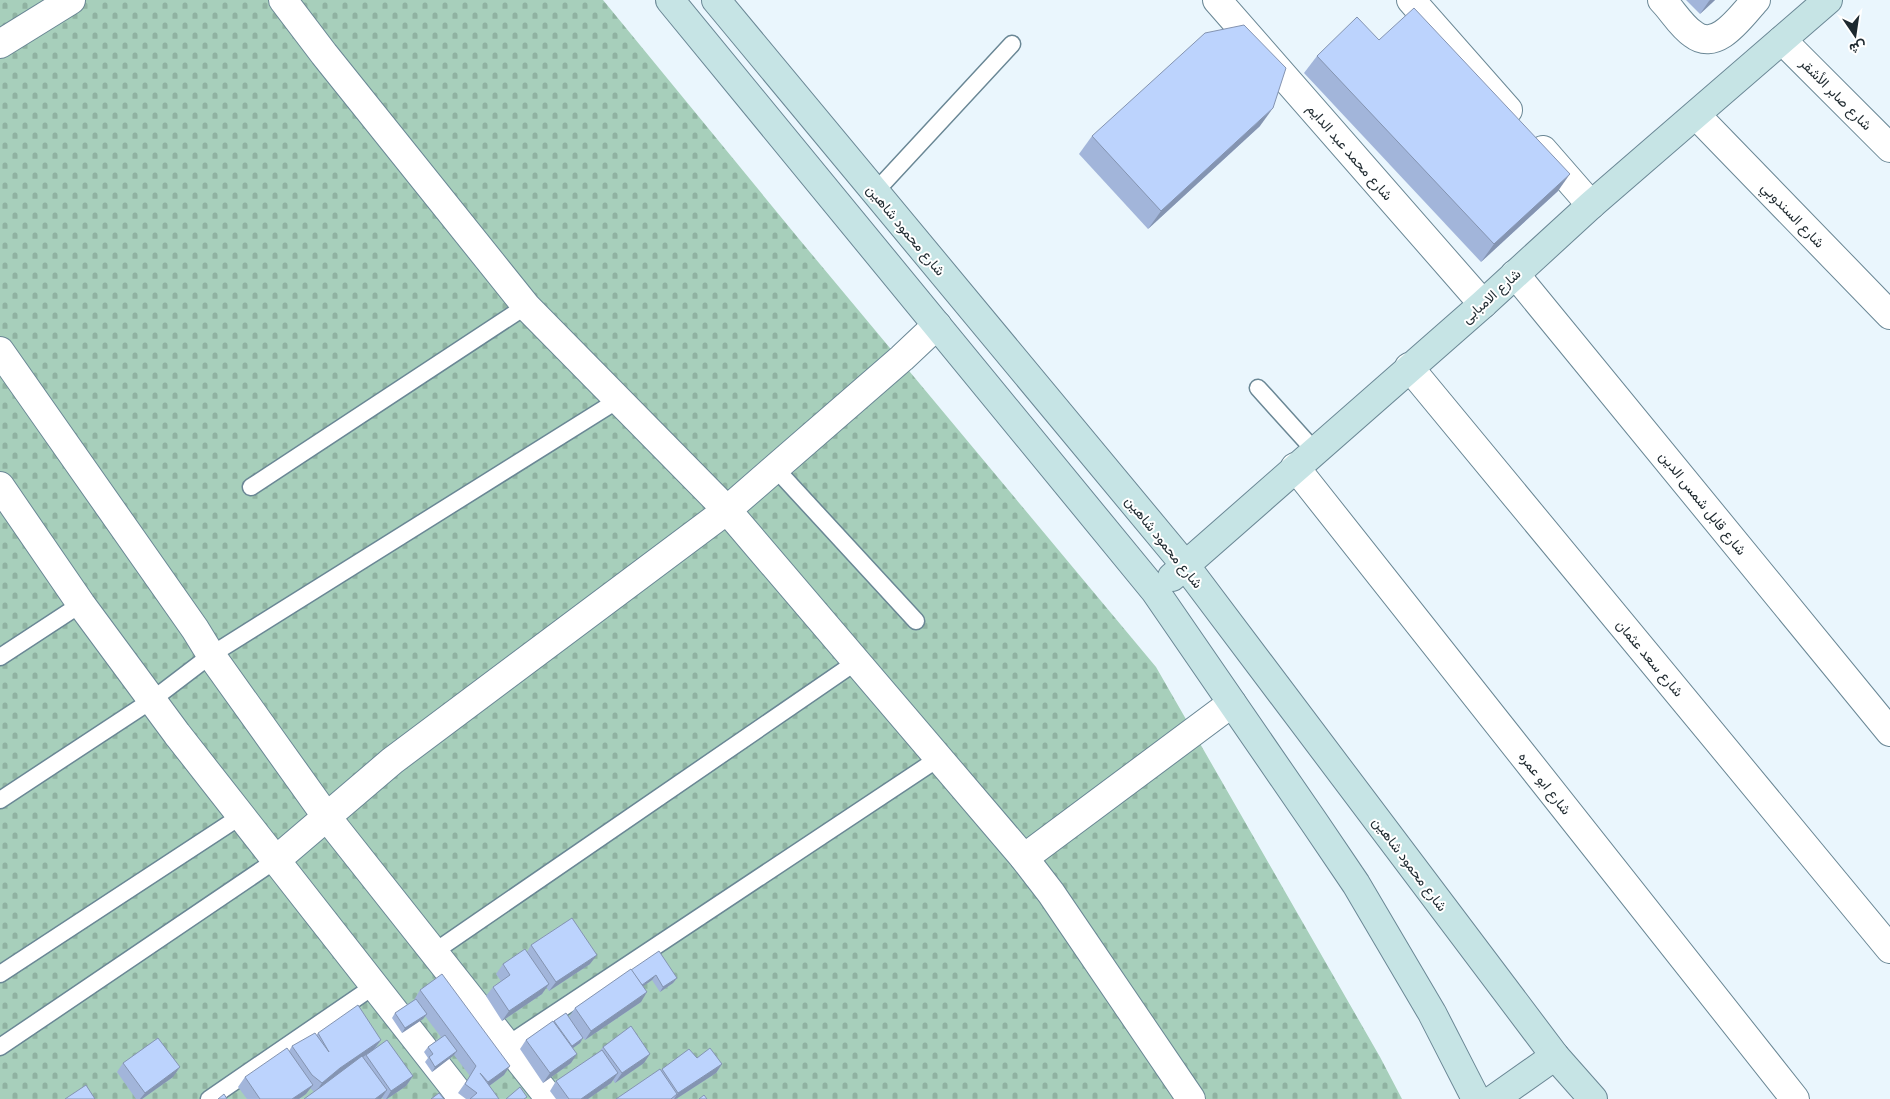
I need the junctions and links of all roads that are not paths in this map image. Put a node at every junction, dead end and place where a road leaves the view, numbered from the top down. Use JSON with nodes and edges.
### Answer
{"nodes":[{"id":1,"x":71,"y":0,"type":"edge"},
{"id":2,"x":283,"y":0,"type":"edge"},
{"id":3,"x":670,"y":0,"type":"edge"},
{"id":4,"x":716,"y":0,"type":"edge"},
{"id":5,"x":1217,"y":0,"type":"edge"},
{"id":6,"x":1412,"y":0,"type":"edge"},
{"id":7,"x":1662,"y":0,"type":"edge"},
{"id":8,"x":1756,"y":0,"type":"edge"},
{"id":9,"x":1828,"y":0,"type":"edge"},
{"id":10,"x":1782,"y":40,"type":"junction"},
{"id":11,"x":0,"y":44,"type":"edge"},
{"id":12,"x":1012,"y":44,"type":"dead end"},
{"id":13,"x":1696,"y":116,"type":"junction"},
{"id":14,"x":1890,"y":148,"type":"edge"},
{"id":15,"x":875,"y":192,"type":"junction"},
{"id":16,"x":1591,"y":205,"type":"junction"},
{"id":17,"x":1515,"y":274,"type":"junction"},
{"id":18,"x":1483,"y":304,"type":"junction"},
{"id":19,"x":526,"y":306,"type":"junction"},
{"id":20,"x":1890,"y":315,"type":"edge"},
{"id":21,"x":937,"y":325,"type":"junction"},
{"id":22,"x":0,"y":351,"type":"edge"},
{"id":23,"x":1409,"y":367,"type":"junction"},
{"id":24,"x":1258,"y":388,"type":"dead end"},
{"id":25,"x":618,"y":400,"type":"junction"},
{"id":26,"x":1304,"y":459,"type":"junction"},
{"id":27,"x":775,"y":468,"type":"junction"},
{"id":28,"x":0,"y":486,"type":"edge"},
{"id":29,"x":251,"y":486,"type":"dead end"},
{"id":30,"x":727,"y":510,"type":"junction"},
{"id":31,"x":1185,"y":565,"type":"junction"},
{"id":32,"x":1154,"y":591,"type":"junction"},
{"id":33,"x":81,"y":604,"type":"junction"},
{"id":34,"x":916,"y":621,"type":"dead end"},
{"id":35,"x":211,"y":654,"type":"junction"},
{"id":36,"x":0,"y":657,"type":"edge"},
{"id":37,"x":856,"y":662,"type":"junction"},
{"id":38,"x":152,"y":700,"type":"junction"},
{"id":39,"x":1232,"y":703,"type":"junction"},
{"id":40,"x":1890,"y":732,"type":"edge"},
{"id":41,"x":939,"y":758,"type":"junction"},
{"id":42,"x":0,"y":800,"type":"edge"},
{"id":43,"x":241,"y":816,"type":"junction"},
{"id":44,"x":326,"y":816,"type":"junction"},
{"id":45,"x":1024,"y":858,"type":"junction"},
{"id":46,"x":276,"y":860,"type":"junction"},
{"id":47,"x":1890,"y":948,"type":"edge"},
{"id":48,"x":434,"y":952,"type":"junction"},
{"id":49,"x":0,"y":974,"type":"edge"},
{"id":50,"x":374,"y":986,"type":"junction"},
{"id":51,"x":507,"y":1045,"type":"junction"},
{"id":52,"x":0,"y":1047,"type":"edge"},
{"id":53,"x":1555,"y":1056,"type":"junction"},
{"id":54,"x":209,"y":1099,"type":"edge"},
{"id":55,"x":463,"y":1099,"type":"edge"},
{"id":56,"x":550,"y":1099,"type":"edge"},
{"id":57,"x":1191,"y":1099,"type":"edge"},
{"id":58,"x":1476,"y":1099,"type":"edge"},
{"id":59,"x":1494,"y":1099,"type":"edge"},
{"id":60,"x":1593,"y":1099,"type":"edge"},
{"id":61,"x":1795,"y":1099,"type":"edge"}],
"edges":[{"from":1,"to":11,"type":"street"},
{"from":2,"to":19,"type":"street"},
{"from":3,"to":21,"type":"main road"},
{"from":4,"to":15,"type":"main road","name":"شارع محمود شاهين"},
{"from":5,"to":18,"type":"street","name":"شارع محمد عبد الدايم"},
{"from":6,"to":16,"type":"street"},
{"from":7,"to":8,"type":"street"},
{"from":9,"to":10,"type":"main road","name":"شارع الامبابى"},
{"from":10,"to":13,"type":"main road","name":"شارع الامبابى"},
{"from":10,"to":14,"type":"street","name":"شارع صابر الأشقر"},
{"from":12,"to":15,"type":"lane"},
{"from":13,"to":16,"type":"main road","name":"شارع الامبابى"},
{"from":13,"to":20,"type":"street","name":"شارع السندوبي"},
{"from":15,"to":31,"type":"main road","name":"شارع محمود شاهين"},
{"from":16,"to":17,"type":"main road","name":"شارع الامبابى"},
{"from":17,"to":18,"type":"main road","name":"شارع الامبابى"},
{"from":17,"to":40,"type":"street","name":"شارع قابل شمس الدين"},
{"from":18,"to":23,"type":"main road","name":"شارع الامبابى"},
{"from":19,"to":25,"type":"street"},
{"from":19,"to":29,"type":"lane"},
{"from":21,"to":27,"type":"street"},
{"from":21,"to":32,"type":"main road"},
{"from":22,"to":35,"type":"street"},
{"from":23,"to":26,"type":"main road","name":"شارع الامبابى"},
{"from":23,"to":47,"type":"street","name":"شارع سعد عثمان"},
{"from":24,"to":26,"type":"lane"},
{"from":25,"to":30,"type":"street"},
{"from":25,"to":35,"type":"lane"},
{"from":26,"to":31,"type":"main road","name":"شارع الامبابى"},
{"from":26,"to":61,"type":"street","name":"شارع ابو عمره"},
{"from":27,"to":30,"type":"street"},
{"from":27,"to":34,"type":"lane"},
{"from":28,"to":33,"type":"street"},
{"from":30,"to":37,"type":"street"},
{"from":30,"to":44,"type":"street"},
{"from":31,"to":32,"type":"main road","name":"شارع الامبابى"},
{"from":31,"to":53,"type":"main road","name":"شارع محمود شاهين"},
{"from":32,"to":39,"type":"main road"},
{"from":33,"to":36,"type":"lane"},
{"from":33,"to":38,"type":"street"},
{"from":35,"to":38,"type":"lane"},
{"from":35,"to":44,"type":"street"},
{"from":37,"to":41,"type":"street"},
{"from":37,"to":48,"type":"lane"},
{"from":38,"to":42,"type":"lane"},
{"from":38,"to":43,"type":"street"},
{"from":39,"to":45,"type":"street"},
{"from":39,"to":58,"type":"main road"},
{"from":41,"to":45,"type":"street"},
{"from":41,"to":51,"type":"lane"},
{"from":43,"to":46,"type":"street"},
{"from":43,"to":49,"type":"lane"},
{"from":44,"to":46,"type":"street"},
{"from":44,"to":48,"type":"street"},
{"from":45,"to":57,"type":"street"},
{"from":46,"to":50,"type":"street"},
{"from":46,"to":52,"type":"lane"},
{"from":48,"to":51,"type":"street"},
{"from":50,"to":54,"type":"lane"},
{"from":50,"to":55,"type":"street"},
{"from":51,"to":56,"type":"street"},
{"from":53,"to":59,"type":"main road"},
{"from":53,"to":60,"type":"main road","name":"شارع محمود شاهين"}]}
